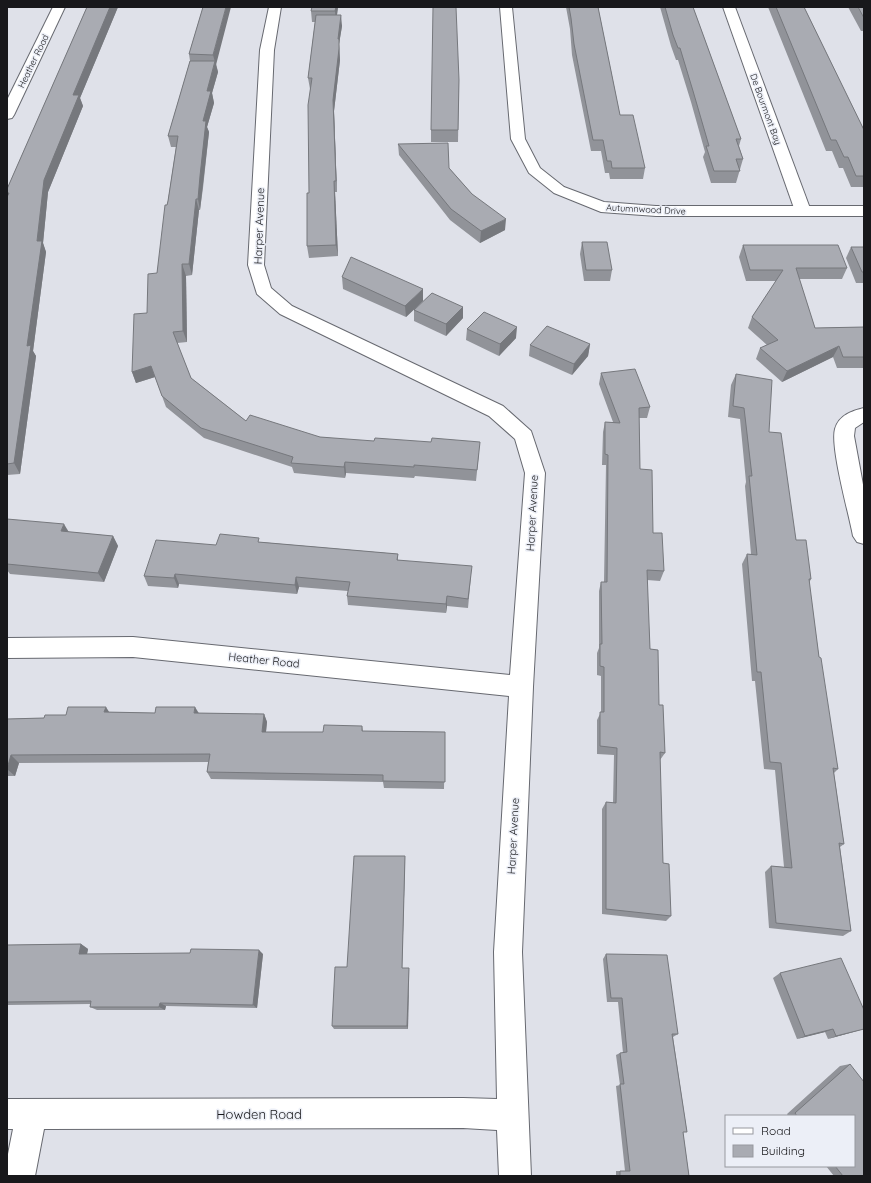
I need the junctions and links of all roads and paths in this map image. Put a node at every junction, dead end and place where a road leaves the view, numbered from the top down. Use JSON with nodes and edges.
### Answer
{"nodes":[{"id":1,"x":59,"y":7,"type":"edge"},
{"id":2,"x":275,"y":7,"type":"edge"},
{"id":3,"x":506,"y":7,"type":"edge"},
{"id":4,"x":729,"y":7,"type":"edge"},
{"id":5,"x":7,"y":116,"type":"edge"},
{"id":6,"x":804,"y":211,"type":"junction"},
{"id":7,"x":864,"y":211,"type":"edge"},
{"id":8,"x":864,"y":415,"type":"edge"},
{"id":9,"x":864,"y":536,"type":"edge"},
{"id":10,"x":7,"y":648,"type":"edge"},
{"id":11,"x":521,"y":687,"type":"junction"},
{"id":12,"x":20,"y":1114,"type":"edge"},
{"id":13,"x":512,"y":1115,"type":"junction"},
{"id":14,"x":19,"y":1176,"type":"edge"},
{"id":15,"x":515,"y":1176,"type":"edge"}],
"edges":[{"from":1,"to":5,"type":"street","name":"Heather Road"},
{"from":2,"to":11,"type":"street","name":"Harper Avenue"},
{"from":3,"to":6,"type":"street","name":"Autumnwood Drive"},
{"from":4,"to":6,"type":"street","name":"De Bourmont Bay"},
{"from":6,"to":7,"type":"street","name":"Autumnwood Drive"},
{"from":8,"to":9,"type":"street"},
{"from":10,"to":11,"type":"street","name":"Heather Road"},
{"from":11,"to":13,"type":"street","name":"Harper Avenue"},
{"from":12,"to":13,"type":"street","name":"Howden Road"},
{"from":12,"to":14,"type":"street"},
{"from":13,"to":15,"type":"street","name":"Harper Avenue"}]}
